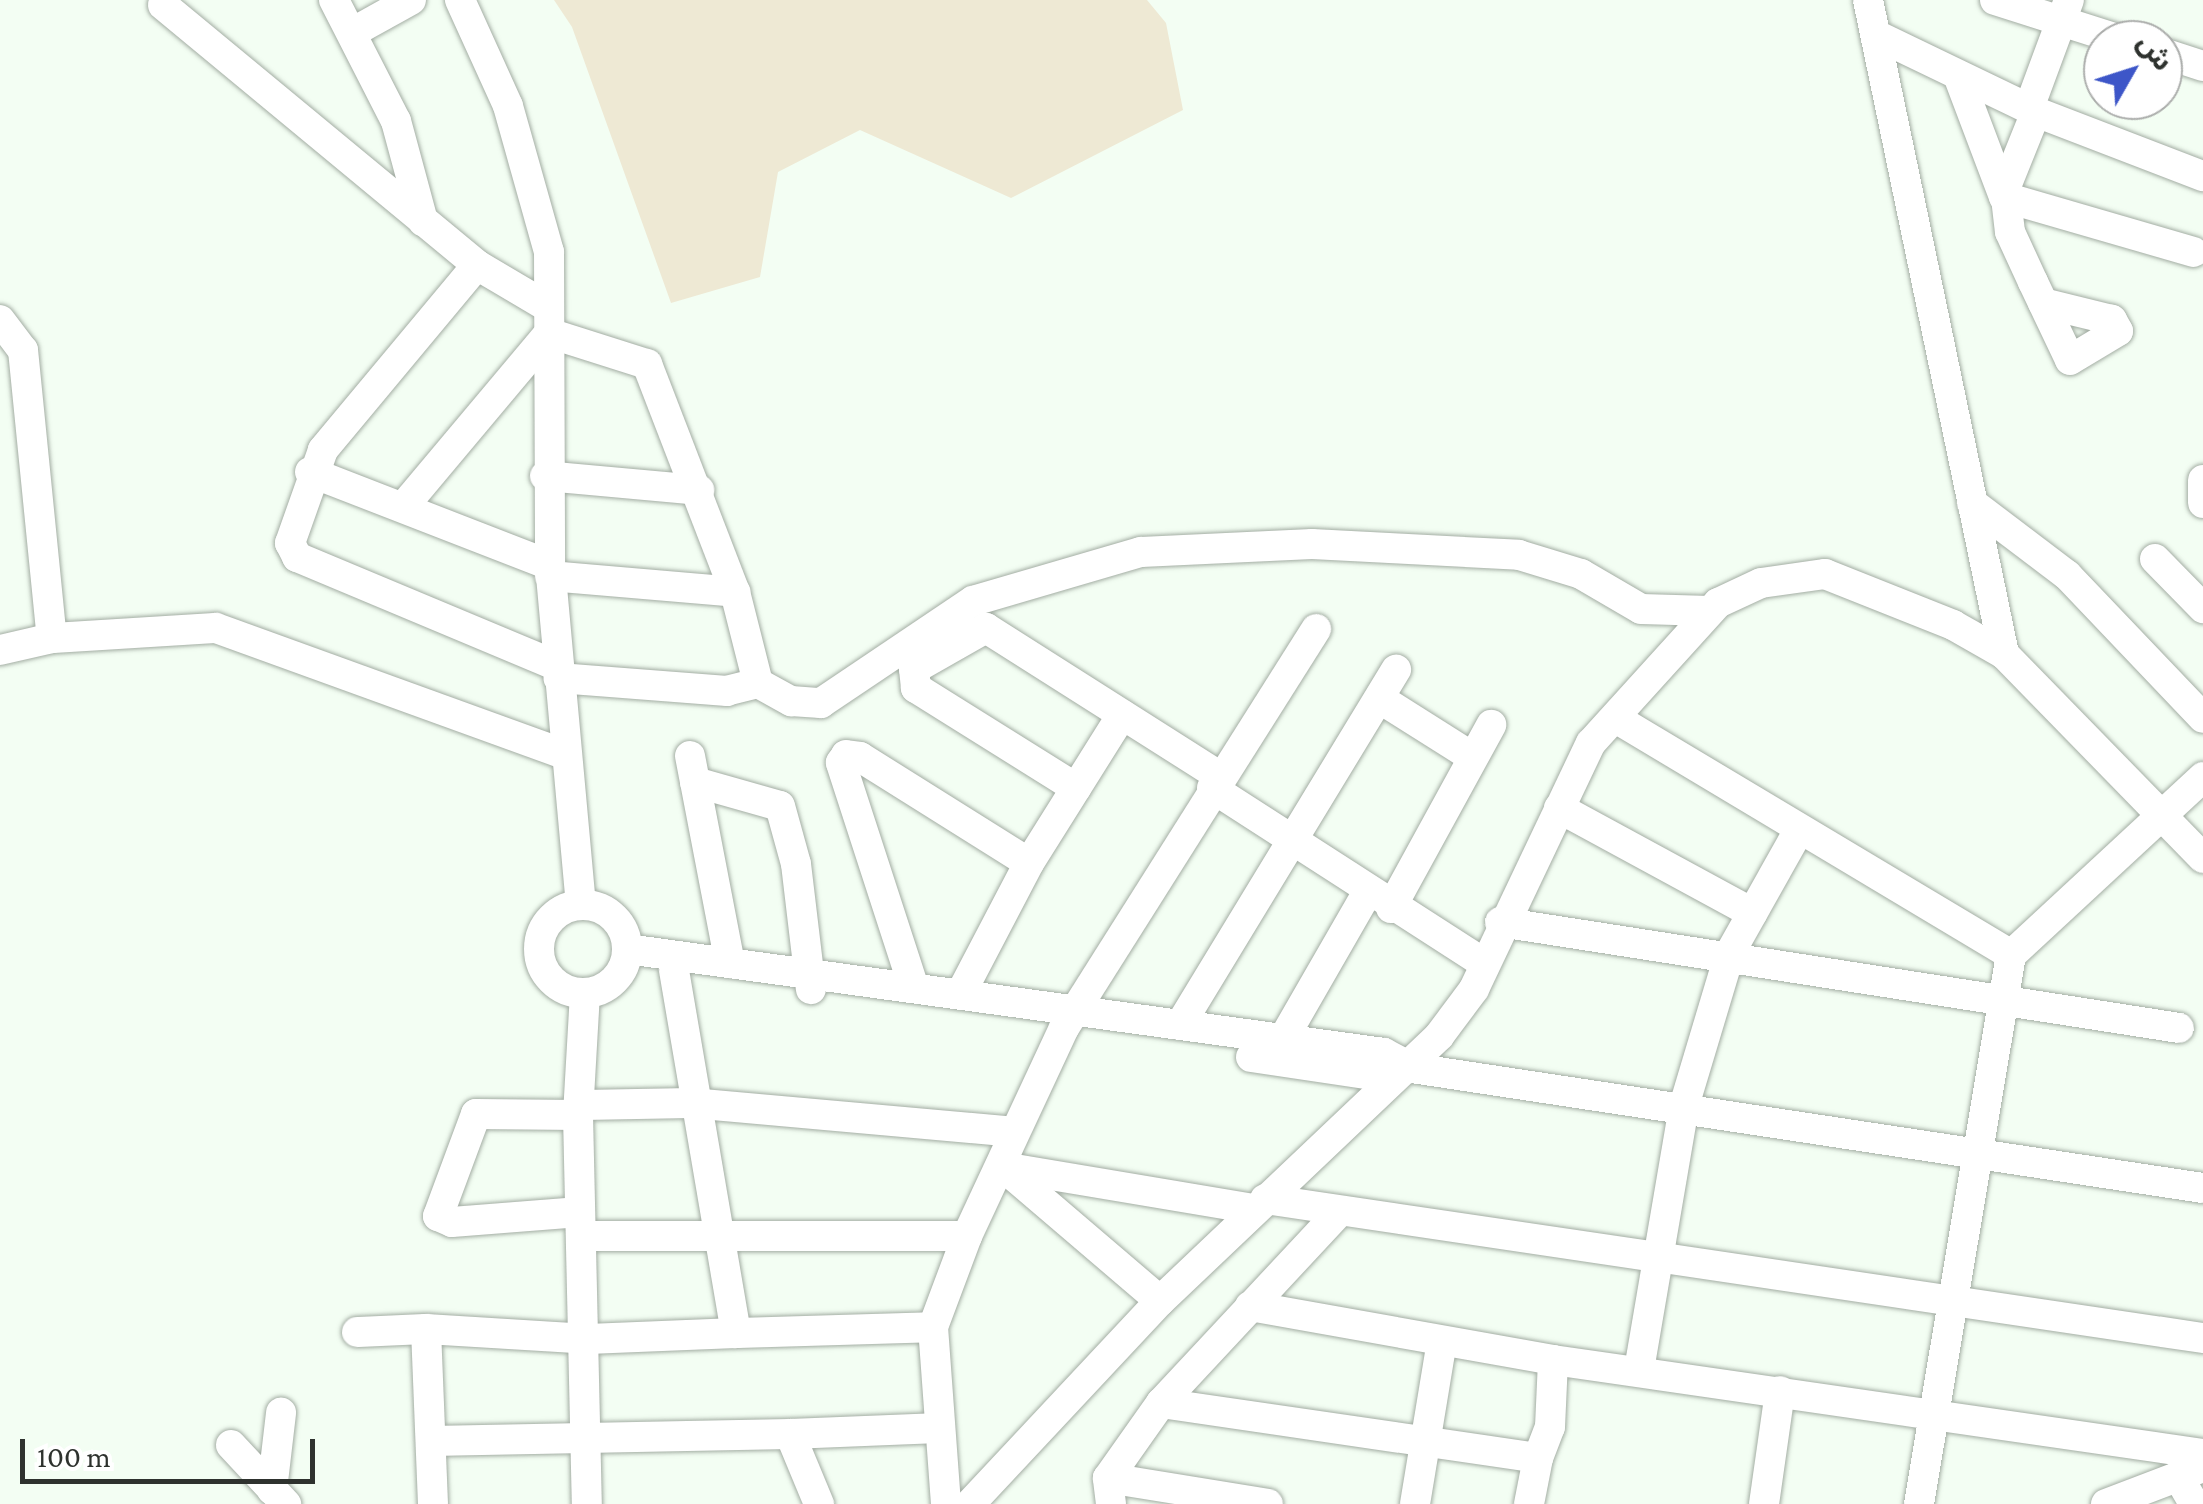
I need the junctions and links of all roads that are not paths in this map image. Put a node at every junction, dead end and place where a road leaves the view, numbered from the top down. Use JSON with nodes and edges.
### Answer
{"nodes":[{"id":1,"x":334,"y":0,"type":"edge"},
{"id":2,"x":412,"y":0,"type":"edge"},
{"id":3,"x":460,"y":0,"type":"edge"},
{"id":4,"x":1868,"y":0,"type":"edge"},
{"id":5,"x":1995,"y":0,"type":"edge"},
{"id":6,"x":164,"y":5,"type":"dead end"},
{"id":7,"x":2066,"y":11,"type":"edge"},
{"id":8,"x":356,"y":32,"type":"junction"},
{"id":9,"x":1876,"y":35,"type":"junction"},
{"id":10,"x":1959,"y":78,"type":"junction"},
{"id":11,"x":2032,"y":110,"type":"junction"},
{"id":12,"x":2203,"y":176,"type":"edge"},
{"id":13,"x":2004,"y":196,"type":"junction"},
{"id":14,"x":424,"y":221,"type":"junction"},
{"id":15,"x":2193,"y":252,"type":"dead end"},
{"id":16,"x":477,"y":265,"type":"junction"},
{"id":17,"x":2043,"y":303,"type":"dead end"},
{"id":18,"x":0,"y":320,"type":"edge"},
{"id":19,"x":548,"y":320,"type":"junction"},
{"id":20,"x":310,"y":472,"type":"junction"},
{"id":21,"x":545,"y":476,"type":"junction"},
{"id":22,"x":2203,"y":480,"type":"edge"},
{"id":23,"x":699,"y":490,"type":"junction"},
{"id":24,"x":1972,"y":502,"type":"junction"},
{"id":25,"x":2203,"y":503,"type":"edge"},
{"id":26,"x":404,"y":506,"type":"junction"},
{"id":27,"x":2155,"y":559,"type":"dead end"},
{"id":28,"x":550,"y":571,"type":"junction"},
{"id":29,"x":735,"y":592,"type":"junction"},
{"id":30,"x":2203,"y":608,"type":"edge"},
{"id":31,"x":1710,"y":611,"type":"junction"},
{"id":32,"x":1316,"y":629,"type":"dead end"},
{"id":33,"x":52,"y":638,"type":"junction"},
{"id":34,"x":0,"y":650,"type":"edge"},
{"id":35,"x":2004,"y":654,"type":"junction"},
{"id":36,"x":1396,"y":670,"type":"dead end"},
{"id":37,"x":558,"y":672,"type":"junction"},
{"id":38,"x":758,"y":684,"type":"junction"},
{"id":39,"x":1382,"y":700,"type":"junction"},
{"id":40,"x":1122,"y":715,"type":"junction"},
{"id":41,"x":2203,"y":718,"type":"edge"},
{"id":42,"x":1617,"y":719,"type":"junction"},
{"id":43,"x":1491,"y":725,"type":"dead end"},
{"id":44,"x":564,"y":754,"type":"junction"},
{"id":45,"x":1472,"y":757,"type":"junction"},
{"id":46,"x":2203,"y":777,"type":"edge"},
{"id":47,"x":1215,"y":782,"type":"junction"},
{"id":48,"x":1076,"y":788,"type":"junction"},
{"id":49,"x":1560,"y":808,"type":"junction"},
{"id":50,"x":2162,"y":818,"type":"junction"},
{"id":51,"x":1798,"y":832,"type":"junction"},
{"id":52,"x":1296,"y":842,"type":"junction"},
{"id":53,"x":2203,"y":858,"type":"edge"},
{"id":54,"x":1028,"y":863,"type":"junction"},
{"id":55,"x":1379,"y":901,"type":"junction"},
{"id":56,"x":581,"y":904,"type":"junction"},
{"id":57,"x":1752,"y":913,"type":"junction"},
{"id":58,"x":1500,"y":922,"type":"junction"},
{"id":59,"x":1730,"y":953,"type":"junction"},
{"id":60,"x":2010,"y":955,"type":"junction"},
{"id":61,"x":626,"y":957,"type":"junction"},
{"id":62,"x":1482,"y":962,"type":"junction"},
{"id":63,"x":730,"y":963,"type":"junction"},
{"id":64,"x":674,"y":970,"type":"junction"},
{"id":65,"x":812,"y":982,"type":"junction"},
{"id":66,"x":914,"y":988,"type":"junction"},
{"id":67,"x":585,"y":993,"type":"junction"},
{"id":68,"x":961,"y":994,"type":"junction"},
{"id":69,"x":2003,"y":999,"type":"junction"},
{"id":70,"x":1069,"y":1019,"type":"junction"},
{"id":71,"x":1180,"y":1024,"type":"junction"},
{"id":72,"x":2178,"y":1028,"type":"dead end"},
{"id":73,"x":1282,"y":1042,"type":"junction"},
{"id":74,"x":1405,"y":1067,"type":"junction"},
{"id":75,"x":691,"y":1103,"type":"junction"},
{"id":76,"x":1684,"y":1106,"type":"junction"},
{"id":77,"x":580,"y":1110,"type":"junction"},
{"id":78,"x":1014,"y":1132,"type":"junction"},
{"id":79,"x":1978,"y":1151,"type":"junction"},
{"id":80,"x":1001,"y":1165,"type":"junction"},
{"id":81,"x":2203,"y":1188,"type":"edge"},
{"id":82,"x":1260,"y":1204,"type":"junction"},
{"id":83,"x":1339,"y":1212,"type":"junction"},
{"id":84,"x":580,"y":1224,"type":"junction"},
{"id":85,"x":718,"y":1235,"type":"junction"},
{"id":86,"x":967,"y":1236,"type":"junction"},
{"id":87,"x":1657,"y":1256,"type":"junction"},
{"id":88,"x":1954,"y":1299,"type":"junction"},
{"id":89,"x":1160,"y":1301,"type":"junction"},
{"id":90,"x":1250,"y":1306,"type":"junction"},
{"id":91,"x":933,"y":1326,"type":"junction"},
{"id":92,"x":426,"y":1330,"type":"junction"},
{"id":93,"x":357,"y":1332,"type":"dead end"},
{"id":94,"x":736,"y":1333,"type":"junction"},
{"id":95,"x":2203,"y":1338,"type":"edge"},
{"id":96,"x":588,"y":1339,"type":"junction"},
{"id":97,"x":1442,"y":1340,"type":"junction"},
{"id":98,"x":1553,"y":1360,"type":"junction"},
{"id":99,"x":1639,"y":1370,"type":"junction"},
{"id":100,"x":1780,"y":1391,"type":"junction"},
{"id":101,"x":1160,"y":1403,"type":"junction"},
{"id":102,"x":281,"y":1413,"type":"dead end"},
{"id":103,"x":1937,"y":1414,"type":"junction"},
{"id":104,"x":937,"y":1428,"type":"junction"},
{"id":105,"x":584,"y":1434,"type":"junction"},
{"id":106,"x":790,"y":1434,"type":"junction"},
{"id":107,"x":431,"y":1441,"type":"junction"},
{"id":108,"x":1426,"y":1442,"type":"junction"},
{"id":109,"x":231,"y":1445,"type":"dead end"},
{"id":110,"x":2203,"y":1454,"type":"edge"},
{"id":111,"x":1538,"y":1458,"type":"junction"},
{"id":112,"x":2191,"y":1471,"type":"edge"},
{"id":113,"x":1109,"y":1491,"type":"edge"},
{"id":114,"x":279,"y":1497,"type":"edge"},
{"id":115,"x":1772,"y":1503,"type":"edge"},
{"id":116,"x":433,"y":1504,"type":"edge"},
{"id":117,"x":587,"y":1504,"type":"edge"},
{"id":118,"x":819,"y":1504,"type":"edge"},
{"id":119,"x":946,"y":1504,"type":"edge"},
{"id":120,"x":970,"y":1504,"type":"edge"},
{"id":121,"x":1268,"y":1504,"type":"edge"},
{"id":122,"x":1416,"y":1504,"type":"edge"},
{"id":123,"x":1529,"y":1504,"type":"edge"},
{"id":124,"x":1919,"y":1504,"type":"edge"},
{"id":125,"x":2106,"y":1504,"type":"edge"},
{"id":126,"x":2194,"y":1504,"type":"edge"}],
"edges":[{"from":1,"to":8,"type":"street"},
{"from":2,"to":8,"type":"street"},
{"from":3,"to":19,"type":"street"},
{"from":4,"to":9,"type":"street"},
{"from":5,"to":7,"type":"street"},
{"from":6,"to":14,"type":"street"},
{"from":7,"to":11,"type":"street"},
{"from":8,"to":14,"type":"street"},
{"from":9,"to":10,"type":"street"},
{"from":9,"to":24,"type":"street"},
{"from":10,"to":11,"type":"street"},
{"from":10,"to":13,"type":"street"},
{"from":11,"to":12,"type":"street"},
{"from":11,"to":13,"type":"street"},
{"from":13,"to":15,"type":"street"},
{"from":13,"to":17,"type":"street"},
{"from":14,"to":16,"type":"street"},
{"from":16,"to":19,"type":"street"},
{"from":16,"to":20,"type":"street"},
{"from":18,"to":33,"type":"street"},
{"from":19,"to":21,"type":"street"},
{"from":19,"to":23,"type":"street"},
{"from":19,"to":26,"type":"street"},
{"from":20,"to":26,"type":"street"},
{"from":20,"to":37,"type":"street"},
{"from":21,"to":23,"type":"street"},
{"from":21,"to":28,"type":"street"},
{"from":22,"to":25,"type":"street"},
{"from":23,"to":29,"type":"street"},
{"from":24,"to":35,"type":"street"},
{"from":24,"to":41,"type":"street"},
{"from":26,"to":28,"type":"street"},
{"from":27,"to":30,"type":"street"},
{"from":28,"to":29,"type":"street"},
{"from":28,"to":37,"type":"street"},
{"from":29,"to":38,"type":"street"},
{"from":31,"to":35,"type":"street"},
{"from":31,"to":38,"type":"street"},
{"from":31,"to":42,"type":"street"},
{"from":32,"to":47,"type":"street"},
{"from":33,"to":34,"type":"street"},
{"from":33,"to":44,"type":"street"},
{"from":35,"to":50,"type":"street"},
{"from":36,"to":39,"type":"street"},
{"from":37,"to":38,"type":"street"},
{"from":37,"to":44,"type":"street"},
{"from":39,"to":45,"type":"street"},
{"from":39,"to":52,"type":"street"},
{"from":40,"to":47,"type":"street"},
{"from":40,"to":48,"type":"street"},
{"from":40,"to":48,"type":"street"},
{"from":42,"to":49,"type":"street"},
{"from":42,"to":51,"type":"street"},
{"from":43,"to":45,"type":"street"},
{"from":44,"to":56,"type":"street"},
{"from":45,"to":55,"type":"street"},
{"from":46,"to":50,"type":"street"},
{"from":47,"to":52,"type":"street"},
{"from":47,"to":70,"type":"street"},
{"from":48,"to":54,"type":"street"},
{"from":49,"to":57,"type":"street"},
{"from":49,"to":58,"type":"street"},
{"from":50,"to":53,"type":"street"},
{"from":50,"to":60,"type":"street"},
{"from":51,"to":57,"type":"street"},
{"from":51,"to":60,"type":"street"},
{"from":52,"to":55,"type":"street"},
{"from":52,"to":71,"type":"street"},
{"from":54,"to":66,"type":"street"},
{"from":54,"to":68,"type":"street"},
{"from":55,"to":62,"type":"street"},
{"from":55,"to":73,"type":"street"},
{"from":56,"to":61,"type":"street"},
{"from":56,"to":67,"type":"street"},
{"from":57,"to":59,"type":"street"},
{"from":58,"to":59,"type":"street"},
{"from":58,"to":62,"type":"street"},
{"from":59,"to":69,"type":"street"},
{"from":59,"to":76,"type":"street"},
{"from":60,"to":69,"type":"street"},
{"from":61,"to":63,"type":"street"},
{"from":61,"to":64,"type":"street"},
{"from":61,"to":67,"type":"street"},
{"from":62,"to":74,"type":"street"},
{"from":63,"to":65,"type":"street"},
{"from":63,"to":65,"type":"street"},
{"from":64,"to":65,"type":"street"},
{"from":64,"to":75,"type":"street"},
{"from":65,"to":66,"type":"street"},
{"from":65,"to":70,"type":"street"},
{"from":66,"to":68,"type":"street"},
{"from":67,"to":77,"type":"street"},
{"from":68,"to":70,"type":"street"},
{"from":69,"to":72,"type":"street"},
{"from":69,"to":79,"type":"street"},
{"from":70,"to":71,"type":"street"},
{"from":70,"to":74,"type":"street"},
{"from":70,"to":78,"type":"street"},
{"from":71,"to":73,"type":"street"},
{"from":73,"to":74,"type":"street"},
{"from":74,"to":76,"type":"street"},
{"from":74,"to":82,"type":"street"},
{"from":75,"to":77,"type":"street"},
{"from":75,"to":78,"type":"street"},
{"from":75,"to":85,"type":"street"},
{"from":76,"to":79,"type":"street"},
{"from":76,"to":87,"type":"street"},
{"from":77,"to":84,"type":"street"},
{"from":77,"to":84,"type":"street"},
{"from":78,"to":80,"type":"street"},
{"from":79,"to":81,"type":"street"},
{"from":79,"to":88,"type":"street"},
{"from":80,"to":82,"type":"street"},
{"from":80,"to":86,"type":"street"},
{"from":80,"to":89,"type":"street"},
{"from":82,"to":83,"type":"street"},
{"from":82,"to":89,"type":"street"},
{"from":83,"to":87,"type":"street"},
{"from":83,"to":90,"type":"street"},
{"from":84,"to":85,"type":"street"},
{"from":84,"to":96,"type":"street"},
{"from":85,"to":86,"type":"street"},
{"from":85,"to":94,"type":"street"},
{"from":86,"to":91,"type":"street"},
{"from":87,"to":88,"type":"street"},
{"from":87,"to":99,"type":"street"},
{"from":88,"to":95,"type":"street"},
{"from":88,"to":103,"type":"street"},
{"from":89,"to":120,"type":"street"},
{"from":90,"to":97,"type":"street"},
{"from":90,"to":101,"type":"street"},
{"from":91,"to":94,"type":"street"},
{"from":91,"to":104,"type":"street"},
{"from":92,"to":93,"type":"street"},
{"from":92,"to":96,"type":"street"},
{"from":92,"to":107,"type":"street"},
{"from":94,"to":96,"type":"street"},
{"from":96,"to":105,"type":"street"},
{"from":97,"to":98,"type":"street"},
{"from":97,"to":108,"type":"street"},
{"from":98,"to":99,"type":"street"},
{"from":98,"to":111,"type":"street"},
{"from":99,"to":100,"type":"street"},
{"from":100,"to":103,"type":"street"},
{"from":100,"to":115,"type":"street"},
{"from":101,"to":108,"type":"street"},
{"from":101,"to":113,"type":"street"},
{"from":102,"to":114,"type":"street"},
{"from":103,"to":110,"type":"street"},
{"from":103,"to":124,"type":"street"},
{"from":104,"to":106,"type":"street"},
{"from":104,"to":119,"type":"street"},
{"from":105,"to":106,"type":"street"},
{"from":105,"to":107,"type":"street"},
{"from":105,"to":117,"type":"street"},
{"from":106,"to":118,"type":"street"},
{"from":107,"to":116,"type":"street"},
{"from":108,"to":111,"type":"street"},
{"from":108,"to":122,"type":"street"},
{"from":109,"to":114,"type":"street"},
{"from":111,"to":123,"type":"street"},
{"from":112,"to":125,"type":"street"},
{"from":112,"to":126,"type":"street"},
{"from":113,"to":121,"type":"street"}]}
